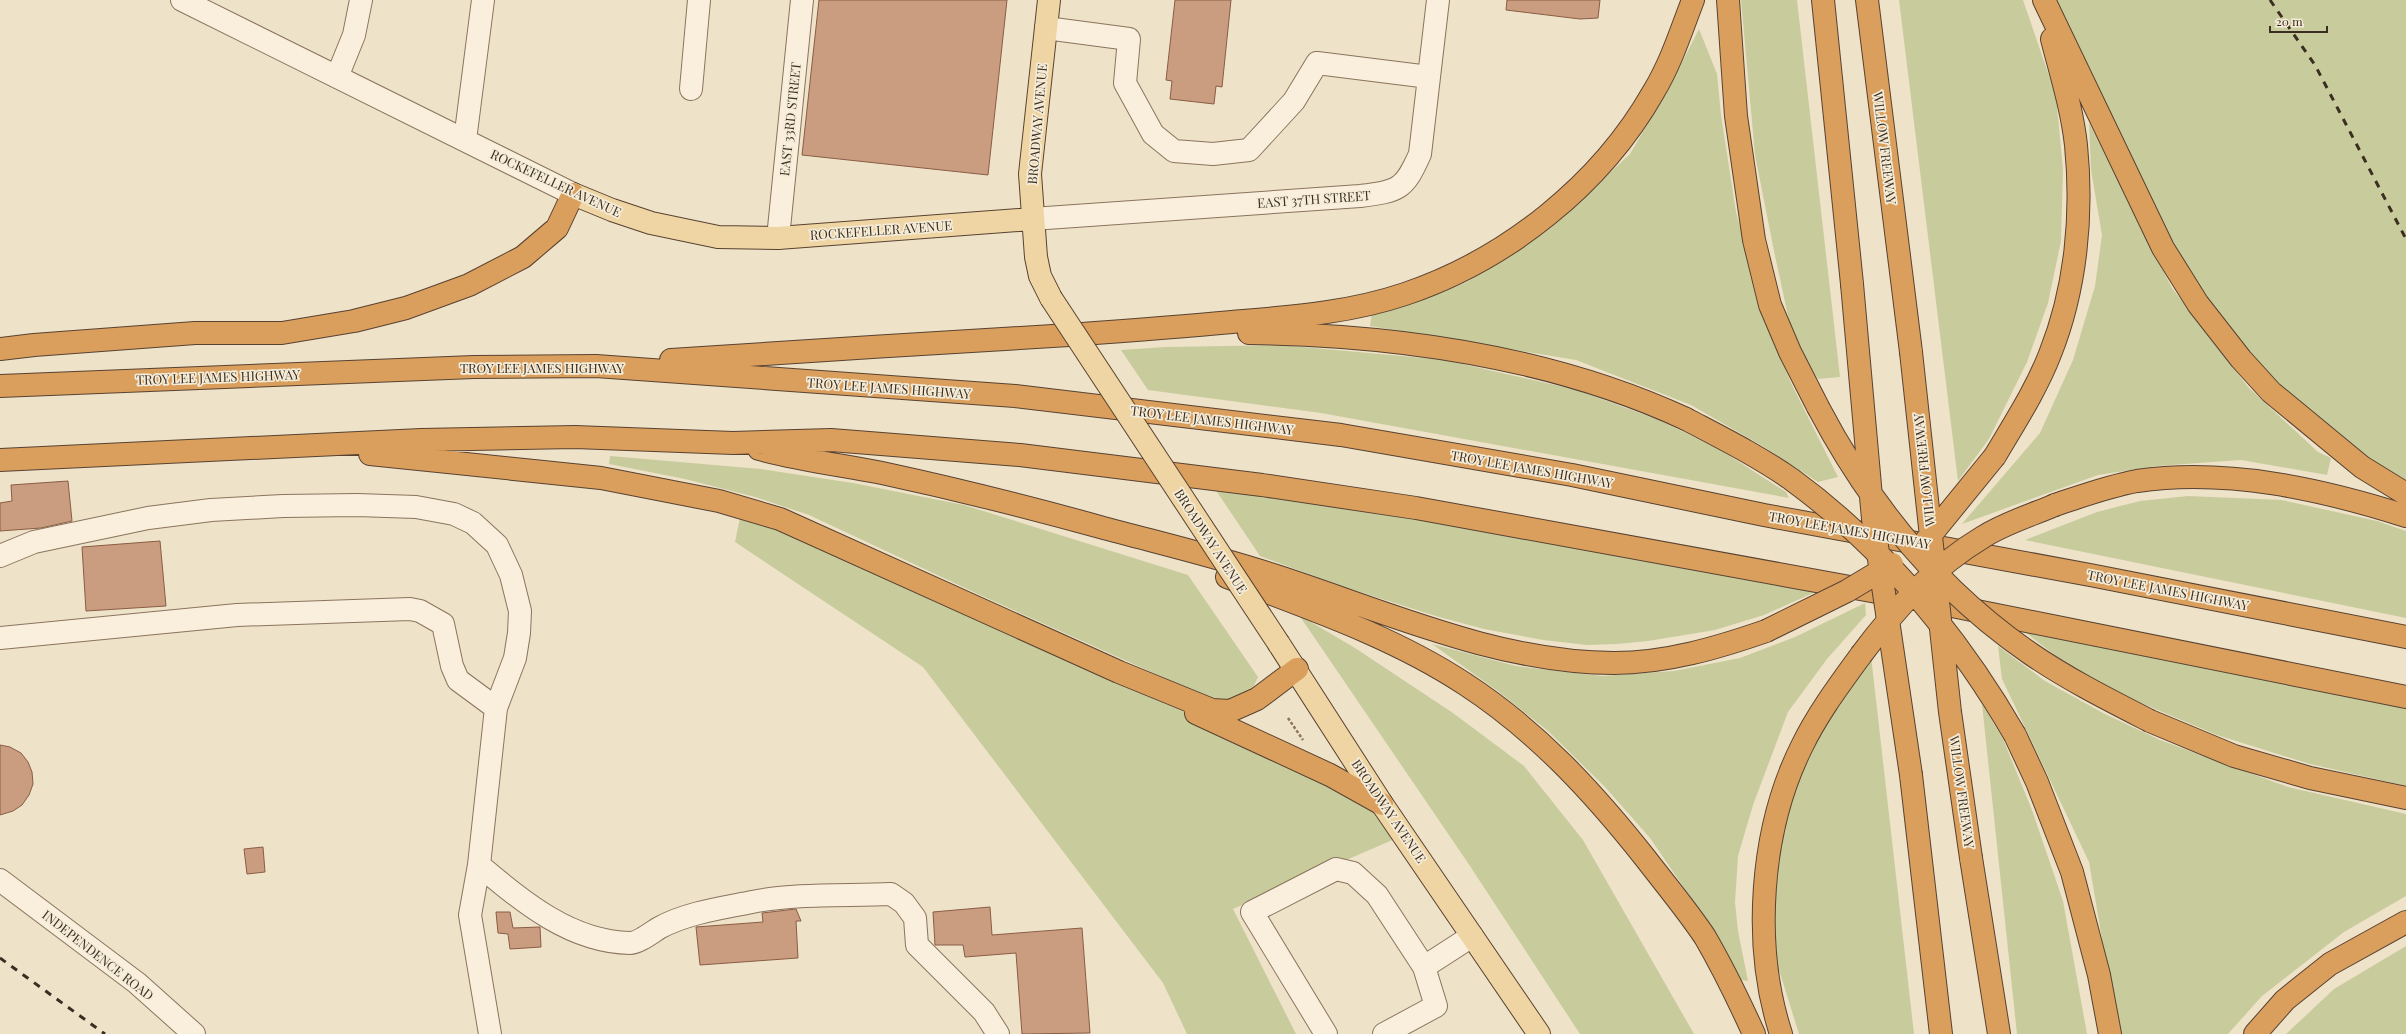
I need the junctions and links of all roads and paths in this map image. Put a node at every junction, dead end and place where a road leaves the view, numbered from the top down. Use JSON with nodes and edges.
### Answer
{"nodes":[{"id":1,"x":182,"y":0,"type":"edge"},
{"id":2,"x":361,"y":0,"type":"edge"},
{"id":3,"x":483,"y":0,"type":"edge"},
{"id":4,"x":699,"y":0,"type":"edge"},
{"id":5,"x":802,"y":0,"type":"edge"},
{"id":6,"x":1049,"y":0,"type":"edge"},
{"id":7,"x":1438,"y":0,"type":"edge"},
{"id":8,"x":1693,"y":0,"type":"edge"},
{"id":9,"x":1728,"y":0,"type":"edge"},
{"id":10,"x":1823,"y":0,"type":"edge"},
{"id":11,"x":1867,"y":0,"type":"edge"},
{"id":12,"x":2041,"y":0,"type":"edge"},
{"id":13,"x":2044,"y":0,"type":"edge"},
{"id":14,"x":1046,"y":28,"type":"junction"},
{"id":15,"x":337,"y":77,"type":"junction"},
{"id":16,"x":1429,"y":77,"type":"junction"},
{"id":17,"x":691,"y":89,"type":"dead end"},
{"id":18,"x":465,"y":140,"type":"junction"},
{"id":19,"x":573,"y":194,"type":"junction"},
{"id":20,"x":1032,"y":219,"type":"junction"},
{"id":21,"x":778,"y":238,"type":"junction"},
{"id":22,"x":1123,"y":331,"type":"junction"},
{"id":23,"x":0,"y":349,"type":"edge"},
{"id":24,"x":596,"y":366,"type":"junction"},
{"id":25,"x":0,"y":386,"type":"edge"},
{"id":26,"x":733,"y":442,"type":"junction"},
{"id":27,"x":275,"y":446,"type":"junction"},
{"id":28,"x":0,"y":460,"type":"edge"},
{"id":29,"x":2406,"y":494,"type":"edge"},
{"id":30,"x":2406,"y":516,"type":"edge"},
{"id":31,"x":1100,"y":527,"type":"junction"},
{"id":32,"x":0,"y":556,"type":"edge"},
{"id":33,"x":2406,"y":637,"type":"edge"},
{"id":34,"x":0,"y":638,"type":"edge"},
{"id":35,"x":1297,"y":669,"type":"junction"},
{"id":36,"x":1119,"y":672,"type":"junction"},
{"id":37,"x":2406,"y":697,"type":"edge"},
{"id":38,"x":496,"y":708,"type":"junction"},
{"id":39,"x":1288,"y":718,"type":"dead end"},
{"id":40,"x":1305,"y":741,"type":"dead end"},
{"id":41,"x":2406,"y":798,"type":"edge"},
{"id":42,"x":1382,"y":804,"type":"junction"},
{"id":43,"x":479,"y":865,"type":"junction"},
{"id":44,"x":0,"y":880,"type":"edge"},
{"id":45,"x":2406,"y":922,"type":"edge"},
{"id":46,"x":1472,"y":936,"type":"junction"},
{"id":47,"x":1424,"y":967,"type":"junction"},
{"id":48,"x":194,"y":1034,"type":"edge"},
{"id":49,"x":490,"y":1034,"type":"edge"},
{"id":50,"x":998,"y":1034,"type":"edge"},
{"id":51,"x":1326,"y":1034,"type":"edge"},
{"id":52,"x":1384,"y":1034,"type":"edge"},
{"id":53,"x":1539,"y":1034,"type":"edge"},
{"id":54,"x":1754,"y":1034,"type":"edge"},
{"id":55,"x":1781,"y":1034,"type":"edge"},
{"id":56,"x":1941,"y":1034,"type":"edge"},
{"id":57,"x":1998,"y":1034,"type":"edge"},
{"id":58,"x":2110,"y":1034,"type":"edge"},
{"id":59,"x":2255,"y":1034,"type":"edge"}],
"edges":[{"from":1,"to":15,"type":"street","name":"ROCKEFELLER AVENUE"},
{"from":2,"to":15,"type":"street"},
{"from":3,"to":18,"type":"street"},
{"from":4,"to":17,"type":"street"},
{"from":5,"to":21,"type":"street","name":"EAST 33RD STREET"},
{"from":6,"to":14,"type":"main road","name":"BROADWAY AVENUE"},
{"from":7,"to":16,"type":"street","name":"EAST 37TH STREET"},
{"from":8,"to":22,"type":"highway"},
{"from":9,"to":41,"type":"highway","bridge":true},
{"from":10,"to":56,"type":"highway","bridge":true},
{"from":11,"to":57,"type":"highway","name":"WILLOW FREEWAY","bridge":true},
{"from":12,"to":31,"type":"highway","bridge":true},
{"from":13,"to":29,"type":"highway"},
{"from":14,"to":16,"type":"street"},
{"from":14,"to":20,"type":"main road","name":"BROADWAY AVENUE"},
{"from":15,"to":18,"type":"street","name":"ROCKEFELLER AVENUE"},
{"from":16,"to":20,"type":"street","name":"EAST 37TH STREET"},
{"from":18,"to":19,"type":"street","name":"ROCKEFELLER AVENUE"},
{"from":19,"to":21,"type":"main road","name":"ROCKEFELLER AVENUE"},
{"from":19,"to":23,"type":"highway"},
{"from":20,"to":21,"type":"main road","name":"ROCKEFELLER AVENUE"},
{"from":20,"to":35,"type":"main road","name":"BROADWAY AVENUE","bridge":true},
{"from":22,"to":24,"type":"highway"},
{"from":22,"to":58,"type":"highway","bridge":true},
{"from":24,"to":25,"type":"highway","name":"TROY LEE JAMES HIGHWAY"},
{"from":24,"to":33,"type":"highway","name":"TROY LEE JAMES HIGHWAY"},
{"from":26,"to":27,"type":"highway"},
{"from":26,"to":31,"type":"highway"},
{"from":26,"to":37,"type":"highway"},
{"from":27,"to":28,"type":"highway"},
{"from":27,"to":36,"type":"highway"},
{"from":30,"to":55,"type":"highway","bridge":true},
{"from":31,"to":54,"type":"highway"},
{"from":32,"to":38,"type":"street"},
{"from":34,"to":38,"type":"street"},
{"from":35,"to":36,"type":"highway"},
{"from":35,"to":42,"type":"main road","name":"BROADWAY AVENUE"},
{"from":36,"to":42,"type":"highway"},
{"from":38,"to":43,"type":"street"},
{"from":39,"to":40,"type":"path"},
{"from":42,"to":46,"type":"main road","name":"BROADWAY AVENUE"},
{"from":43,"to":49,"type":"street"},
{"from":43,"to":50,"type":"street"},
{"from":44,"to":48,"type":"street","name":"INDEPENDENCE ROAD"},
{"from":45,"to":59,"type":"highway"},
{"from":46,"to":47,"type":"street"},
{"from":46,"to":53,"type":"main road","name":"BROADWAY AVENUE"},
{"from":47,"to":51,"type":"street"},
{"from":47,"to":52,"type":"street"}]}
